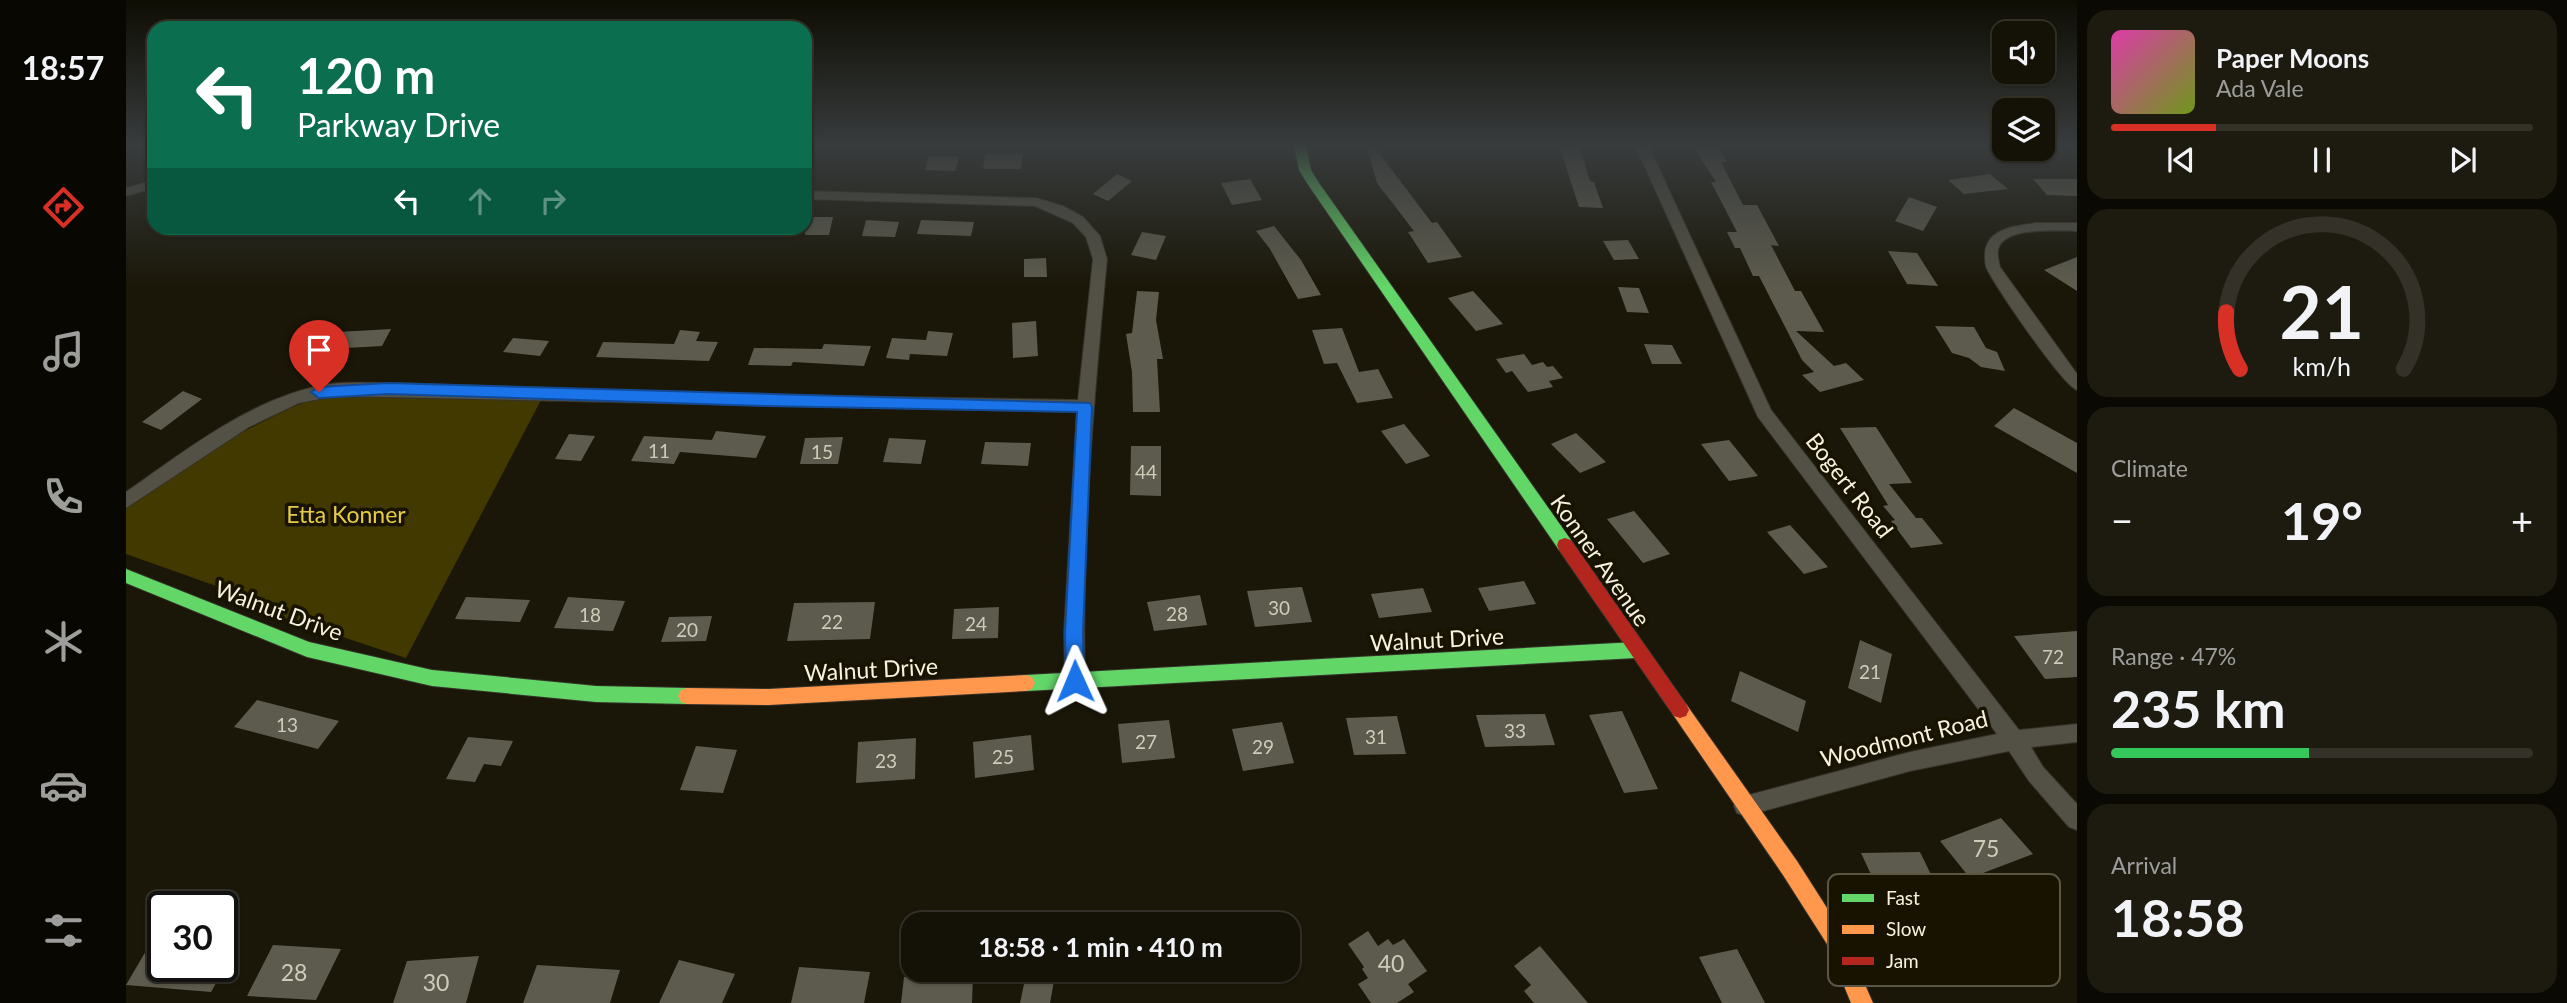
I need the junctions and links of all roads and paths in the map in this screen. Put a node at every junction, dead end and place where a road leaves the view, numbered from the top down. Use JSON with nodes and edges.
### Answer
{"nodes":[{"id":1,"x":1319,"y":192,"type":"edge"},
{"id":2,"x":1662,"y":192,"type":"edge"},
{"id":3,"x":812,"y":195,"type":"edge"},
{"id":4,"x":2077,"y":227,"type":"edge"},
{"id":5,"x":2077,"y":384,"type":"edge"},
{"id":6,"x":1085,"y":407,"type":"junction"},
{"id":7,"x":126,"y":501,"type":"edge"},
{"id":8,"x":126,"y":576,"type":"edge"},
{"id":9,"x":1636,"y":650,"type":"junction"},
{"id":10,"x":1075,"y":681,"type":"junction"},
{"id":11,"x":2077,"y":733,"type":"edge"},
{"id":12,"x":2013,"y":738,"type":"junction"},
{"id":13,"x":1745,"y":806,"type":"junction"},
{"id":14,"x":2077,"y":820,"type":"edge"},
{"id":15,"x":1828,"y":928,"type":"edge"},
{"id":16,"x":1855,"y":986,"type":"edge"},
{"id":17,"x":1862,"y":1003,"type":"edge"}],
"edges":[{"from":1,"to":9,"type":"street","name":"Konner Avenue"},
{"from":2,"to":12,"type":"street","name":"Bogert Road"},
{"from":3,"to":6,"type":"street"},
{"from":4,"to":5,"type":"street"},
{"from":6,"to":7,"type":"street"},
{"from":6,"to":10,"type":"street"},
{"from":8,"to":10,"type":"street","name":"Walnut Drive"},
{"from":9,"to":10,"type":"street","name":"Walnut Drive"},
{"from":9,"to":13,"type":"street","name":"Konner Avenue"},
{"from":11,"to":12,"type":"street","name":"Woodmont Road"},
{"from":12,"to":13,"type":"street","name":"Woodmont Road"},
{"from":12,"to":14,"type":"street","name":"Bogert Road"},
{"from":13,"to":15,"type":"street","name":"Konner Avenue"},
{"from":16,"to":17,"type":"street","name":"Konner Avenue"}]}
